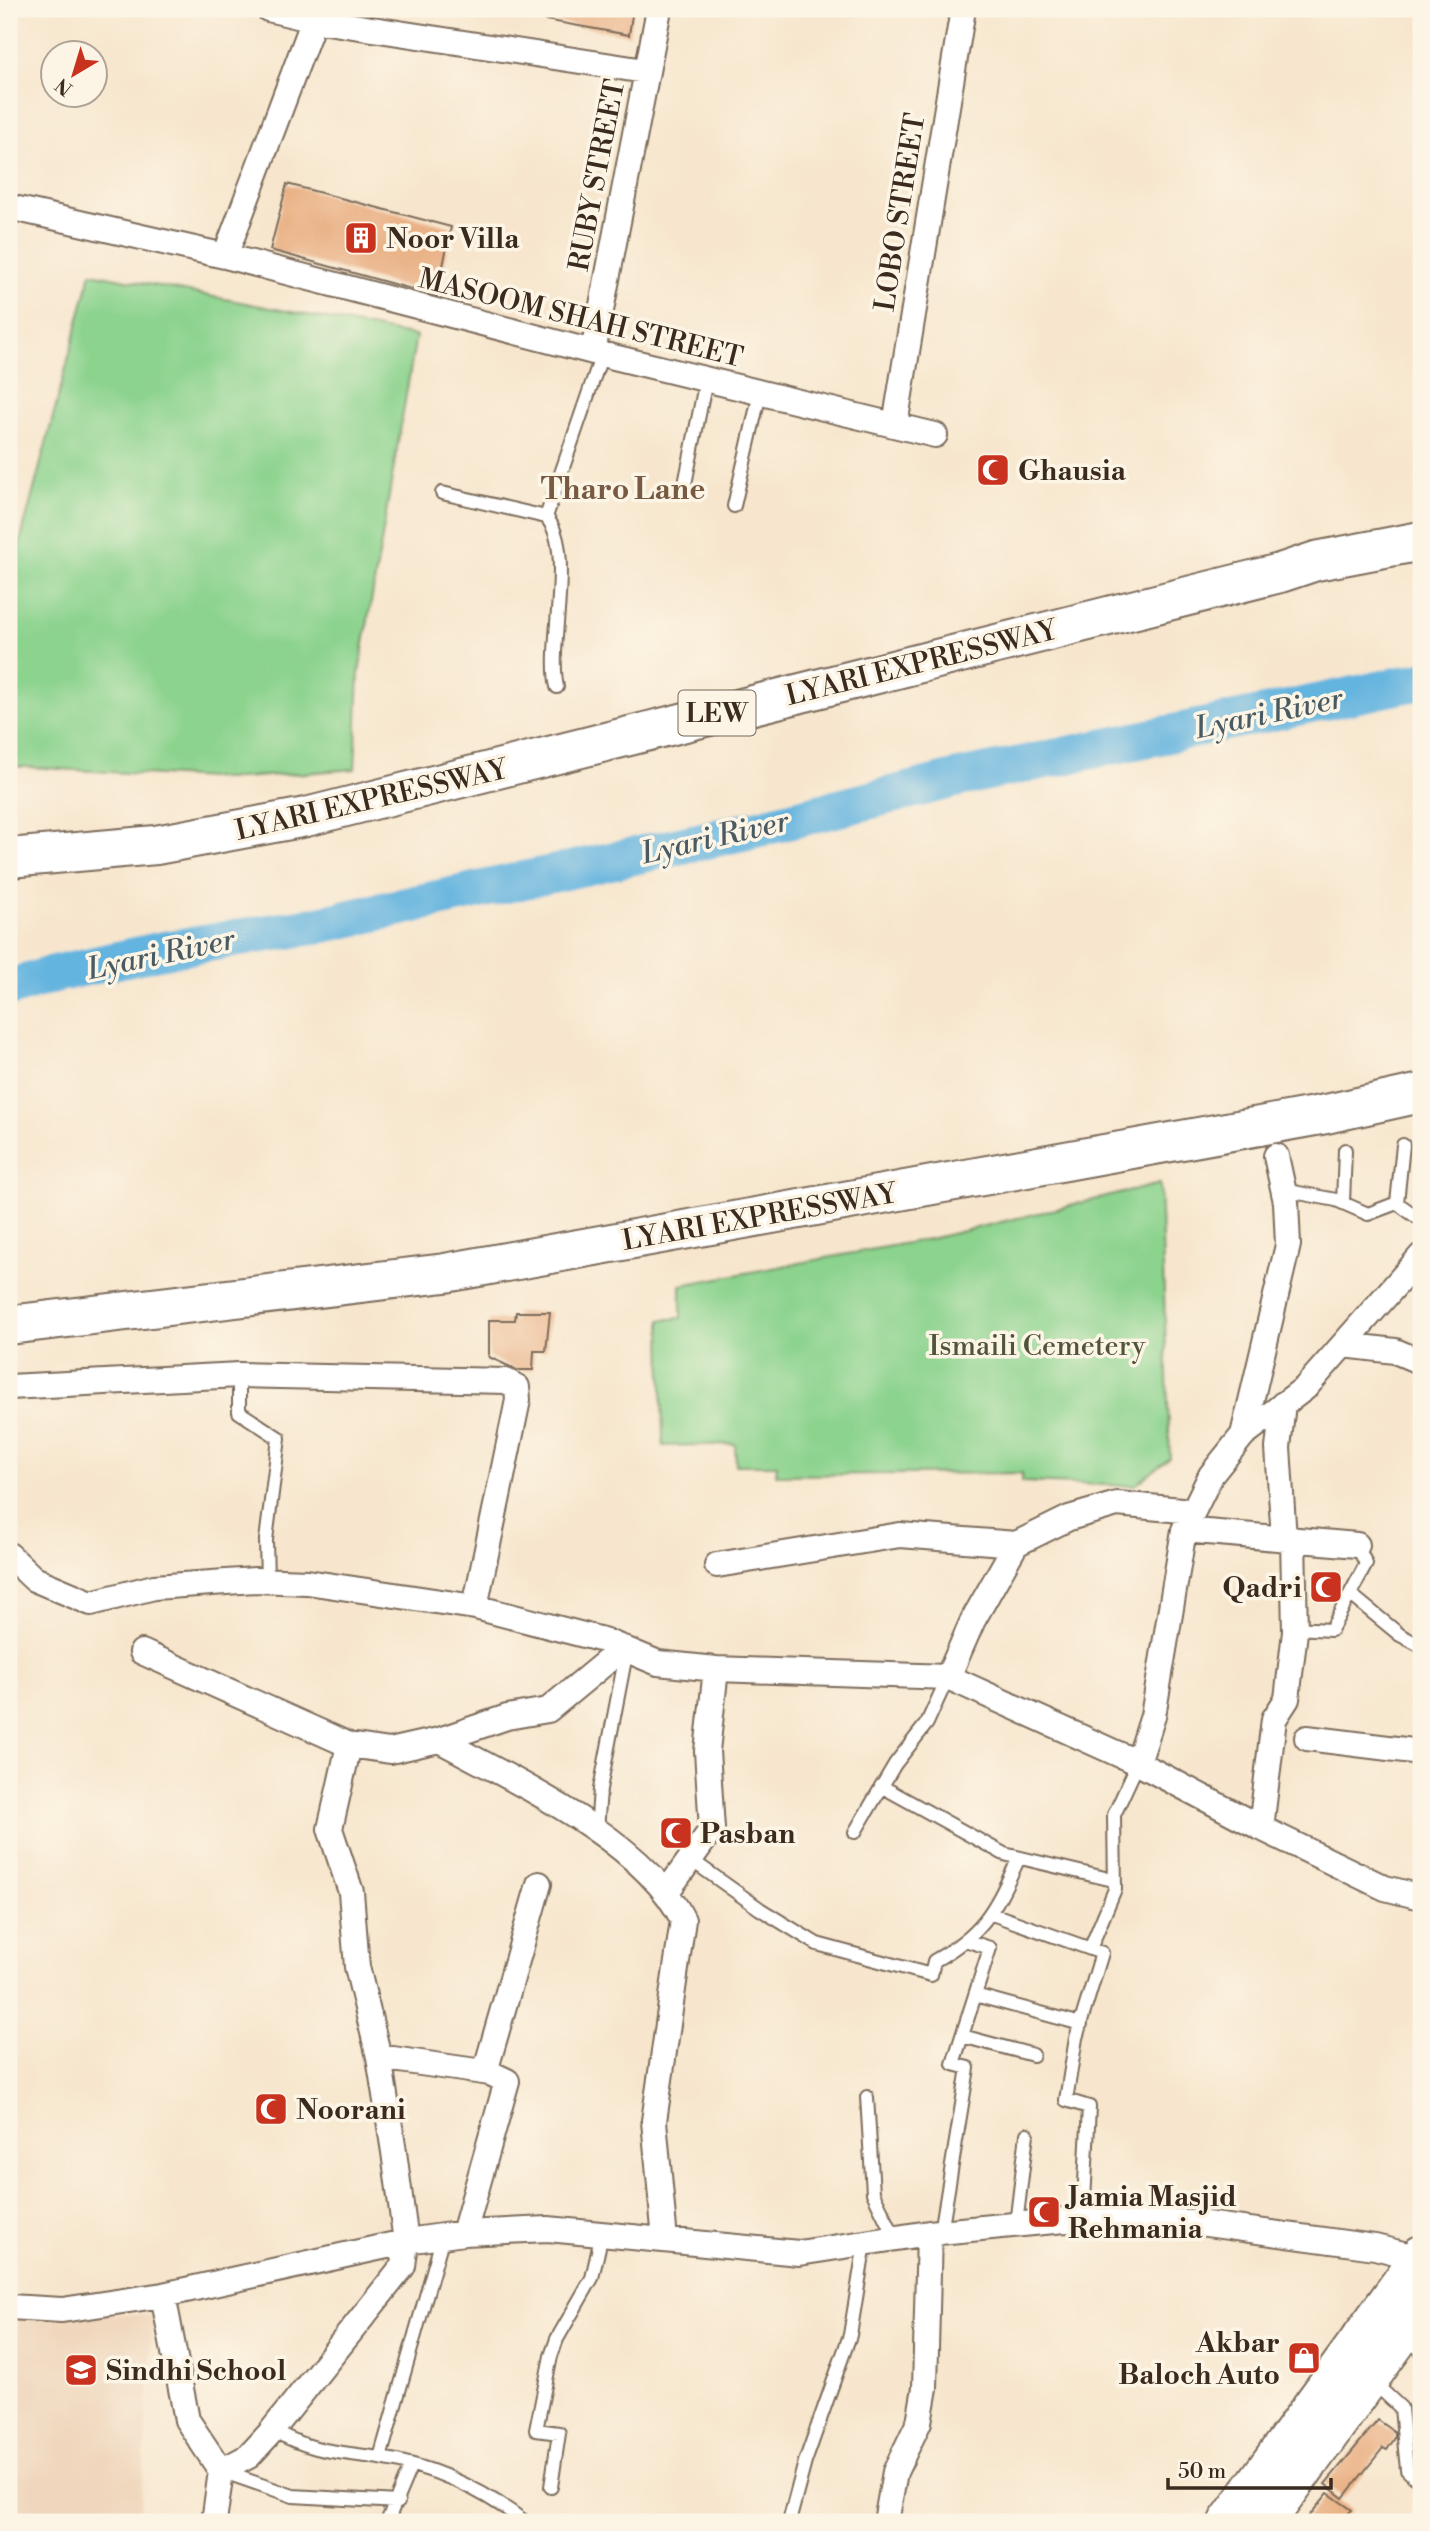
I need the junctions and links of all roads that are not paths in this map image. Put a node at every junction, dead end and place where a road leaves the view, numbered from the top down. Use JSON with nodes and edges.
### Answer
{"nodes":[{"id":1,"x":268,"y":9,"type":"edge"},
{"id":2,"x":659,"y":9,"type":"edge"},
{"id":3,"x":963,"y":9,"type":"edge"},
{"id":4,"x":316,"y":15,"type":"edge"},
{"id":5,"x":646,"y":71,"type":"junction"},
{"id":6,"x":9,"y":207,"type":"edge"},
{"id":7,"x":225,"y":256,"type":"junction"},
{"id":8,"x":598,"y":353,"type":"junction"},
{"id":9,"x":706,"y":380,"type":"junction"},
{"id":10,"x":760,"y":393,"type":"junction"},
{"id":11,"x":895,"y":425,"type":"junction"},
{"id":12,"x":935,"y":435,"type":"dead end"},
{"id":13,"x":685,"y":484,"type":"dead end"},
{"id":14,"x":442,"y":494,"type":"dead end"},
{"id":15,"x":734,"y":506,"type":"dead end"},
{"id":16,"x":546,"y":517,"type":"junction"},
{"id":17,"x":1421,"y":528,"type":"edge"},
{"id":18,"x":1421,"y":541,"type":"edge"},
{"id":19,"x":1316,"y":561,"type":"junction"},
{"id":20,"x":557,"y":687,"type":"dead end"},
{"id":21,"x":9,"y":859,"type":"edge"},
{"id":22,"x":1421,"y":1094,"type":"edge"},
{"id":23,"x":1325,"y":1114,"type":"junction"},
{"id":24,"x":1412,"y":1131,"type":"edge"},
{"id":25,"x":1345,"y":1150,"type":"dead end"},
{"id":26,"x":1276,"y":1156,"type":"dead end"},
{"id":27,"x":1283,"y":1190,"type":"junction"},
{"id":28,"x":1343,"y":1203,"type":"junction"},
{"id":29,"x":1397,"y":1203,"type":"junction"},
{"id":30,"x":1421,"y":1220,"type":"edge"},
{"id":31,"x":1421,"y":1256,"type":"edge"},
{"id":32,"x":9,"y":1325,"type":"edge"},
{"id":33,"x":1344,"y":1345,"type":"junction"},
{"id":34,"x":1421,"y":1362,"type":"edge"},
{"id":35,"x":239,"y":1375,"type":"junction"},
{"id":36,"x":9,"y":1387,"type":"edge"},
{"id":37,"x":1283,"y":1404,"type":"junction"},
{"id":38,"x":1243,"y":1435,"type":"junction"},
{"id":39,"x":1188,"y":1520,"type":"junction"},
{"id":40,"x":1288,"y":1539,"type":"junction"},
{"id":41,"x":1016,"y":1544,"type":"junction"},
{"id":42,"x":1357,"y":1545,"type":"joint"},
{"id":43,"x":9,"y":1555,"type":"edge"},
{"id":44,"x":717,"y":1565,"type":"dead end"},
{"id":45,"x":267,"y":1580,"type":"junction"},
{"id":46,"x":1350,"y":1594,"type":"junction"},
{"id":47,"x":475,"y":1607,"type":"junction"},
{"id":48,"x":1295,"y":1628,"type":"junction"},
{"id":49,"x":1421,"y":1646,"type":"edge"},
{"id":50,"x":624,"y":1649,"type":"junction"},
{"id":51,"x":142,"y":1652,"type":"dead end"},
{"id":52,"x":716,"y":1669,"type":"junction"},
{"id":53,"x":948,"y":1677,"type":"junction"},
{"id":54,"x":1421,"y":1687,"type":"edge"},
{"id":55,"x":1307,"y":1738,"type":"dead end"},
{"id":56,"x":439,"y":1740,"type":"junction"},
{"id":57,"x":349,"y":1745,"type":"junction"},
{"id":58,"x":1421,"y":1752,"type":"edge"},
{"id":59,"x":1138,"y":1763,"type":"junction"},
{"id":60,"x":881,"y":1786,"type":"junction"},
{"id":61,"x":1261,"y":1828,"type":"junction"},
{"id":62,"x":597,"y":1831,"type":"junction"},
{"id":63,"x":855,"y":1832,"type":"dead end"},
{"id":64,"x":1019,"y":1858,"type":"junction"},
{"id":65,"x":690,"y":1859,"type":"junction"},
{"id":66,"x":1113,"y":1880,"type":"junction"},
{"id":67,"x":539,"y":1884,"type":"dead end"},
{"id":68,"x":666,"y":1892,"type":"junction"},
{"id":69,"x":1421,"y":1897,"type":"edge"},
{"id":70,"x":992,"y":1914,"type":"junction"},
{"id":71,"x":965,"y":1940,"type":"junction"},
{"id":72,"x":1090,"y":1949,"type":"junction"},
{"id":73,"x":975,"y":1995,"type":"junction"},
{"id":74,"x":1081,"y":2024,"type":"junction"},
{"id":75,"x":962,"y":2036,"type":"junction"},
{"id":76,"x":1033,"y":2055,"type":"dead end"},
{"id":77,"x":379,"y":2057,"type":"junction"},
{"id":78,"x":485,"y":2072,"type":"junction"},
{"id":79,"x":867,"y":2097,"type":"dead end"},
{"id":80,"x":1027,"y":2134,"type":"dead end"},
{"id":81,"x":1083,"y":2220,"type":"junction"},
{"id":82,"x":1016,"y":2224,"type":"junction"},
{"id":83,"x":935,"y":2232,"type":"junction"},
{"id":84,"x":602,"y":2234,"type":"junction"},
{"id":85,"x":454,"y":2235,"type":"junction"},
{"id":86,"x":895,"y":2238,"type":"junction"},
{"id":87,"x":665,"y":2240,"type":"junction"},
{"id":88,"x":406,"y":2242,"type":"junction"},
{"id":89,"x":865,"y":2243,"type":"junction"},
{"id":90,"x":1420,"y":2256,"type":"edge"},
{"id":91,"x":163,"y":2294,"type":"junction"},
{"id":92,"x":9,"y":2307,"type":"edge"},
{"id":93,"x":1415,"y":2331,"type":"edge"},
{"id":94,"x":1369,"y":2379,"type":"junction"},
{"id":95,"x":272,"y":2430,"type":"junction"},
{"id":96,"x":380,"y":2458,"type":"junction"},
{"id":97,"x":411,"y":2465,"type":"junction"},
{"id":98,"x":220,"y":2471,"type":"junction"},
{"id":99,"x":1421,"y":2483,"type":"edge"},
{"id":100,"x":551,"y":2487,"type":"dead end"},
{"id":101,"x":398,"y":2502,"type":"junction"},
{"id":102,"x":214,"y":2522,"type":"edge"},
{"id":103,"x":387,"y":2522,"type":"edge"},
{"id":104,"x":525,"y":2522,"type":"edge"},
{"id":105,"x":789,"y":2522,"type":"edge"},
{"id":106,"x":886,"y":2522,"type":"edge"},
{"id":107,"x":1228,"y":2522,"type":"edge"},
{"id":108,"x":1266,"y":2522,"type":"edge"}],
"edges":[{"from":1,"to":4,"type":"street"},
{"from":2,"to":5,"type":"street","name":"RUBY STREET"},
{"from":3,"to":11,"type":"street","name":"LOBO STREET"},
{"from":4,"to":5,"type":"street"},
{"from":4,"to":7,"type":"street"},
{"from":5,"to":8,"type":"street","name":"RUBY STREET"},
{"from":6,"to":7,"type":"street","name":"MASOOM SHAH STREET"},
{"from":7,"to":8,"type":"street","name":"MASOOM SHAH STREET"},
{"from":8,"to":9,"type":"street","name":"MASOOM SHAH STREET"},
{"from":8,"to":16,"type":"lane"},
{"from":9,"to":10,"type":"street","name":"MASOOM SHAH STREET"},
{"from":9,"to":13,"type":"lane"},
{"from":10,"to":11,"type":"street","name":"MASOOM SHAH STREET"},
{"from":10,"to":15,"type":"lane"},
{"from":11,"to":12,"type":"street","name":"MASOOM SHAH STREET"},
{"from":14,"to":16,"type":"lane"},
{"from":16,"to":20,"type":"lane"},
{"from":17,"to":19,"type":"main road","number":"LEW"},
{"from":18,"to":19,"type":"main road","name":"LYARI EXPRESSWAY","number":"LEW"},
{"from":19,"to":21,"type":"main road","name":"LYARI EXPRESSWAY","number":"LEW"},
{"from":22,"to":23,"type":"main road","name":"LYARI EXPRESSWAY"},
{"from":23,"to":24,"type":"main road"},
{"from":23,"to":32,"type":"main road","name":"LYARI EXPRESSWAY"},
{"from":24,"to":29,"type":"lane"},
{"from":25,"to":28,"type":"lane"},
{"from":26,"to":27,"type":"street"},
{"from":27,"to":28,"type":"lane"},
{"from":27,"to":38,"type":"street"},
{"from":28,"to":29,"type":"lane"},
{"from":29,"to":30,"type":"lane"},
{"from":31,"to":33,"type":"street"},
{"from":33,"to":34,"type":"street"},
{"from":33,"to":37,"type":"street"},
{"from":35,"to":36,"type":"street"},
{"from":35,"to":45,"type":"lane"},
{"from":35,"to":47,"type":"street"},
{"from":37,"to":38,"type":"street"},
{"from":37,"to":40,"type":"street"},
{"from":38,"to":39,"type":"street"},
{"from":39,"to":40,"type":"street"},
{"from":39,"to":41,"type":"street"},
{"from":39,"to":59,"type":"street"},
{"from":40,"to":42,"type":"street"},
{"from":40,"to":48,"type":"street"},
{"from":41,"to":44,"type":"street"},
{"from":41,"to":53,"type":"street"},
{"from":42,"to":46,"type":"lane"},
{"from":43,"to":45,"type":"street"},
{"from":45,"to":47,"type":"street"},
{"from":46,"to":48,"type":"lane"},
{"from":46,"to":49,"type":"lane"},
{"from":47,"to":50,"type":"street"},
{"from":48,"to":61,"type":"street"},
{"from":50,"to":52,"type":"street"},
{"from":50,"to":56,"type":"street"},
{"from":50,"to":62,"type":"lane"},
{"from":51,"to":57,"type":"street"},
{"from":52,"to":53,"type":"street"},
{"from":52,"to":65,"type":"street"},
{"from":53,"to":59,"type":"street"},
{"from":53,"to":60,"type":"lane"},
{"from":54,"to":58,"type":"lane"},
{"from":55,"to":58,"type":"street"},
{"from":56,"to":57,"type":"street"},
{"from":56,"to":62,"type":"street"},
{"from":57,"to":77,"type":"street"},
{"from":59,"to":61,"type":"street"},
{"from":59,"to":66,"type":"lane"},
{"from":60,"to":63,"type":"lane"},
{"from":60,"to":64,"type":"lane"},
{"from":61,"to":69,"type":"street"},
{"from":62,"to":68,"type":"street"},
{"from":64,"to":66,"type":"lane"},
{"from":64,"to":70,"type":"lane"},
{"from":65,"to":68,"type":"street"},
{"from":65,"to":71,"type":"lane"},
{"from":66,"to":72,"type":"lane"},
{"from":67,"to":78,"type":"street"},
{"from":68,"to":87,"type":"street"},
{"from":70,"to":71,"type":"lane"},
{"from":70,"to":72,"type":"lane"},
{"from":71,"to":73,"type":"lane"},
{"from":72,"to":74,"type":"lane"},
{"from":73,"to":74,"type":"lane"},
{"from":73,"to":75,"type":"lane"},
{"from":74,"to":81,"type":"lane"},
{"from":75,"to":76,"type":"lane"},
{"from":75,"to":83,"type":"lane"},
{"from":77,"to":78,"type":"street"},
{"from":77,"to":88,"type":"street"},
{"from":78,"to":85,"type":"street"},
{"from":79,"to":86,"type":"lane"},
{"from":80,"to":82,"type":"lane"},
{"from":81,"to":82,"type":"street"},
{"from":81,"to":90,"type":"street"},
{"from":82,"to":83,"type":"street"},
{"from":83,"to":86,"type":"street"},
{"from":83,"to":106,"type":"street"},
{"from":84,"to":85,"type":"street"},
{"from":84,"to":87,"type":"street"},
{"from":84,"to":100,"type":"lane"},
{"from":85,"to":88,"type":"street"},
{"from":85,"to":96,"type":"lane"},
{"from":86,"to":89,"type":"street"},
{"from":87,"to":89,"type":"street"},
{"from":88,"to":91,"type":"street"},
{"from":88,"to":95,"type":"street"},
{"from":89,"to":105,"type":"lane"},
{"from":90,"to":107,"type":"main road"},
{"from":91,"to":92,"type":"street"},
{"from":91,"to":98,"type":"street"},
{"from":93,"to":94,"type":"main road"},
{"from":94,"to":99,"type":"lane"},
{"from":94,"to":108,"type":"main road"},
{"from":95,"to":96,"type":"lane"},
{"from":95,"to":98,"type":"street"},
{"from":96,"to":97,"type":"lane"},
{"from":97,"to":101,"type":"lane"},
{"from":97,"to":104,"type":"lane"},
{"from":98,"to":101,"type":"lane"},
{"from":98,"to":102,"type":"street"},
{"from":101,"to":103,"type":"lane"}]}
